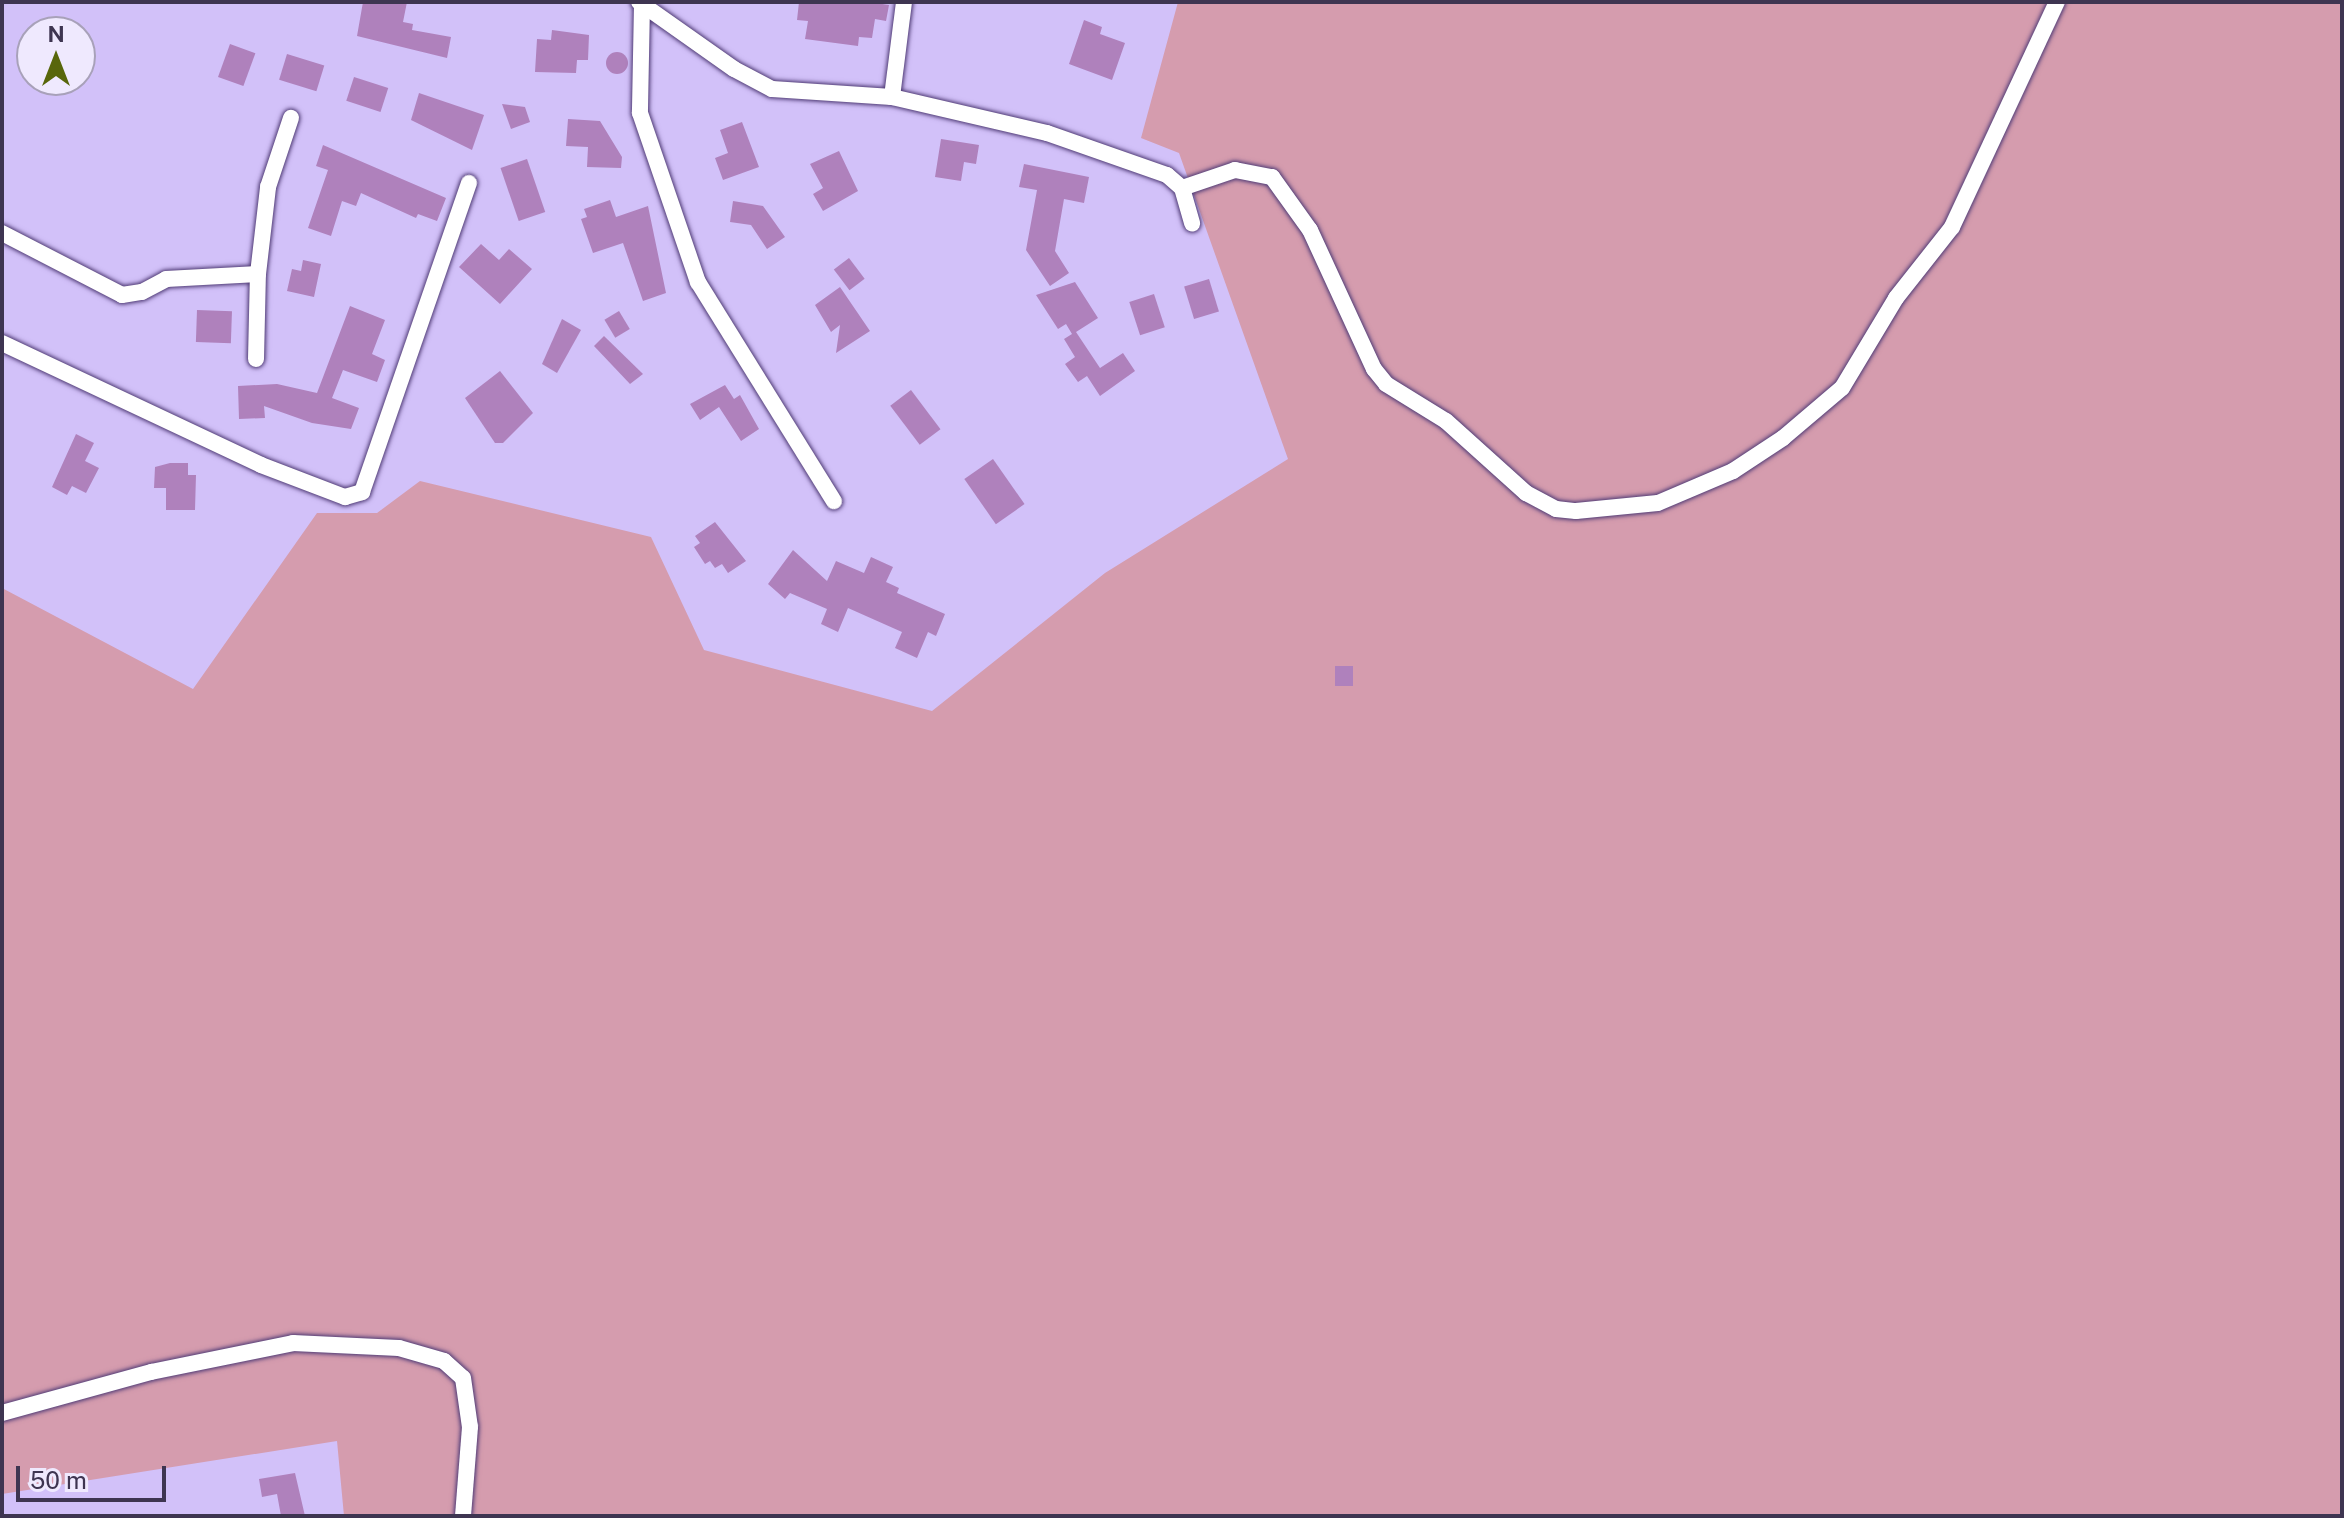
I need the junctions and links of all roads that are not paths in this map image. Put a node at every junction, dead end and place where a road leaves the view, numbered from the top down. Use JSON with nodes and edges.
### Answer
{"nodes":[{"id":1,"x":904,"y":2,"type":"edge"},
{"id":2,"x":2057,"y":2,"type":"edge"},
{"id":3,"x":640,"y":3,"type":"edge"},
{"id":4,"x":892,"y":97,"type":"junction"},
{"id":5,"x":291,"y":118,"type":"dead end"},
{"id":6,"x":469,"y":183,"type":"dead end"},
{"id":7,"x":1182,"y":188,"type":"junction"},
{"id":8,"x":1192,"y":224,"type":"dead end"},
{"id":9,"x":2,"y":233,"type":"edge"},
{"id":10,"x":258,"y":274,"type":"junction"},
{"id":11,"x":2,"y":343,"type":"edge"},
{"id":12,"x":256,"y":359,"type":"dead end"},
{"id":13,"x":834,"y":501,"type":"dead end"},
{"id":14,"x":2,"y":1413,"type":"edge"},
{"id":15,"x":463,"y":1516,"type":"edge"}],
"edges":[{"from":1,"to":4,"type":"street"},
{"from":2,"to":7,"type":"street"},
{"from":3,"to":4,"type":"street"},
{"from":3,"to":13,"type":"street"},
{"from":4,"to":7,"type":"street"},
{"from":5,"to":10,"type":"street"},
{"from":6,"to":11,"type":"street"},
{"from":7,"to":8,"type":"street"},
{"from":9,"to":10,"type":"street"},
{"from":10,"to":12,"type":"street"},
{"from":14,"to":15,"type":"street"}]}
